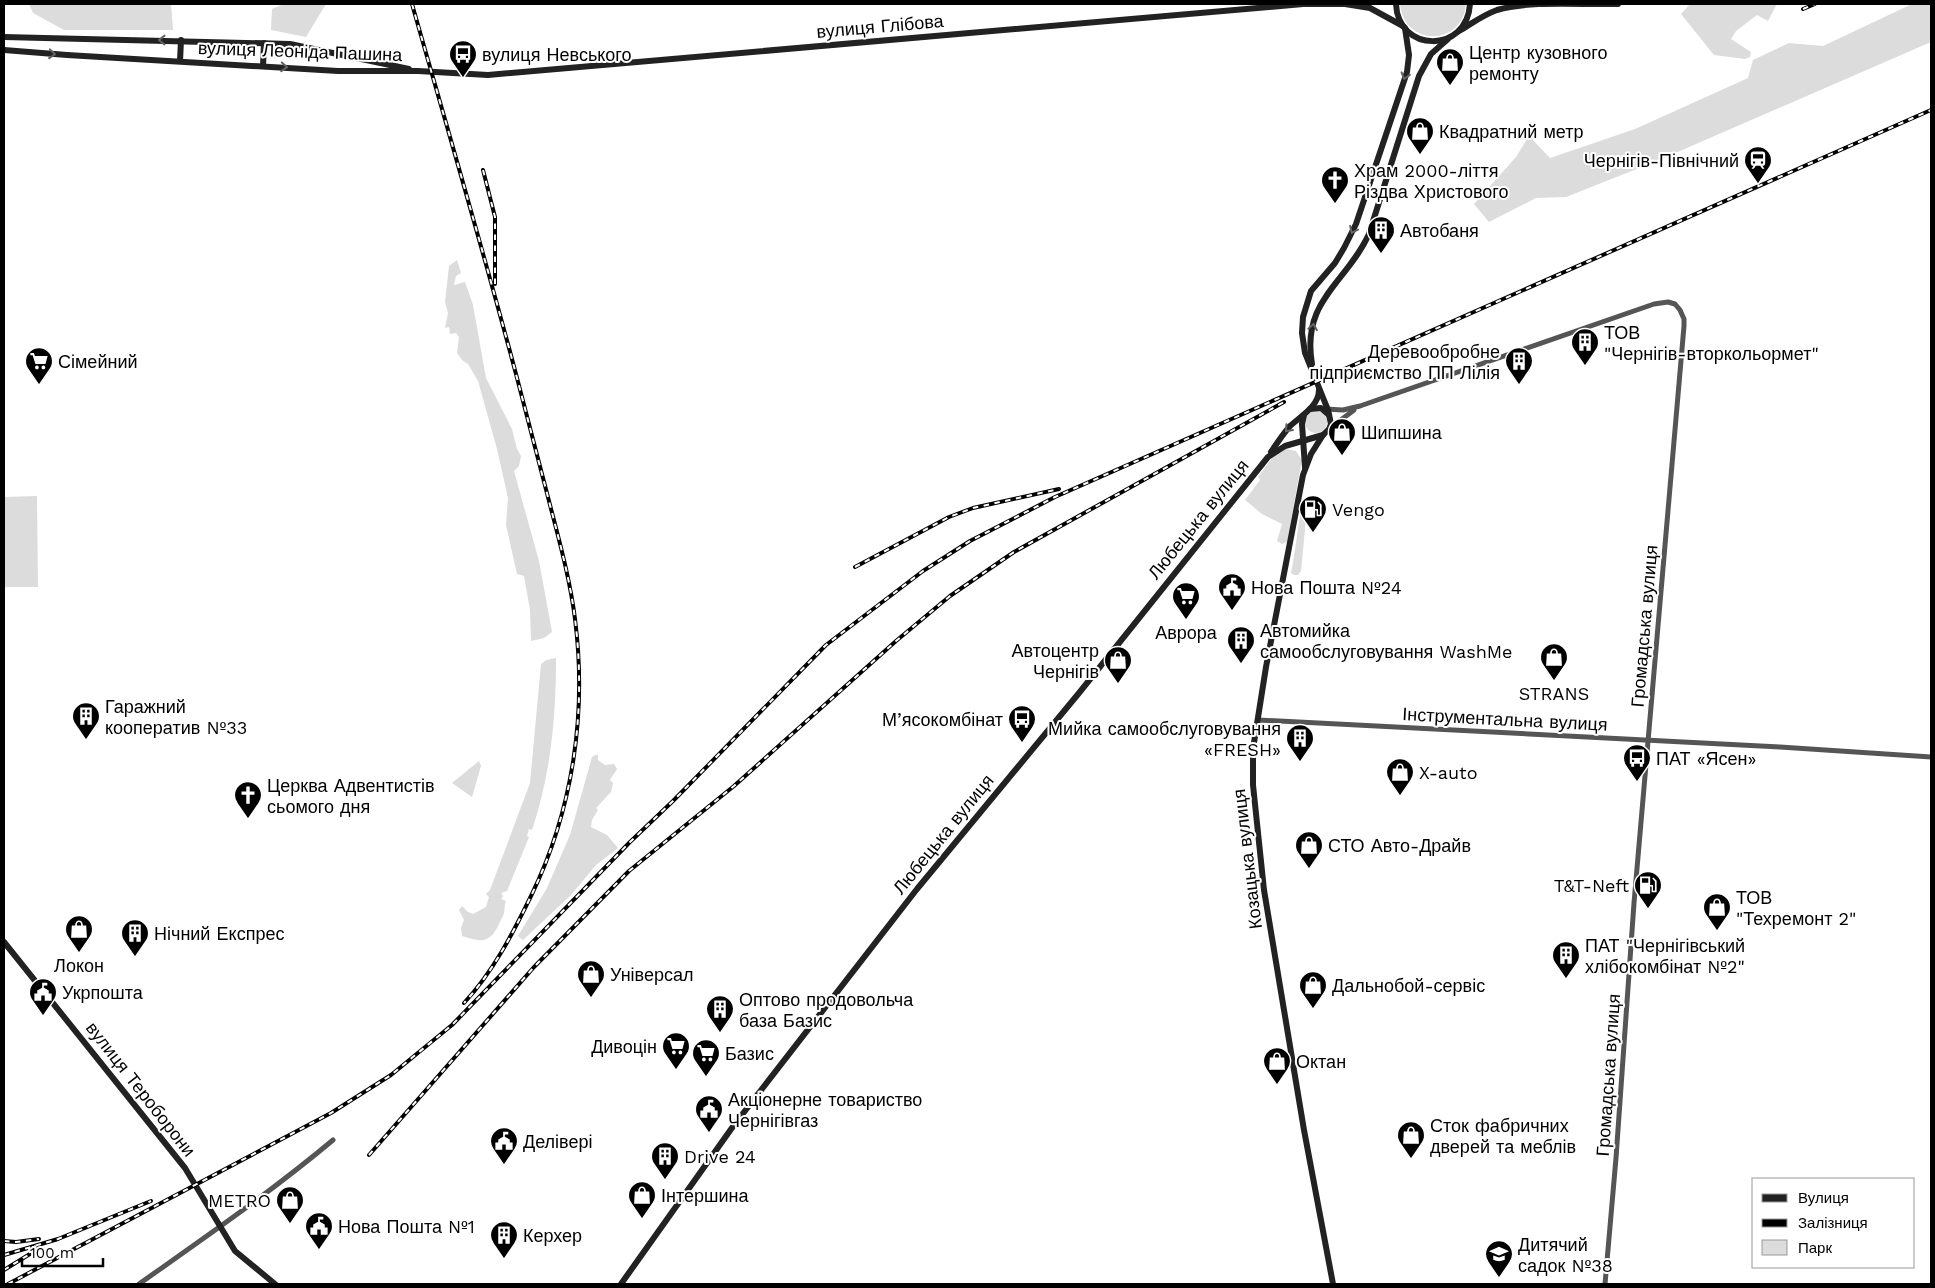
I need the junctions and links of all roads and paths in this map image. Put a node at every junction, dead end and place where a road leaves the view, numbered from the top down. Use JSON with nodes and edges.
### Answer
{"nodes":[{"id":1,"x":1346,"y":4,"type":"edge"},
{"id":2,"x":1396,"y":4,"type":"edge"},
{"id":3,"x":1470,"y":4,"type":"edge"},
{"id":4,"x":1527,"y":4,"type":"edge"},
{"id":5,"x":1618,"y":4,"type":"edge"},
{"id":6,"x":1404,"y":27,"type":"junction"},
{"id":7,"x":1459,"y":31,"type":"junction"},
{"id":8,"x":4,"y":37,"type":"edge"},
{"id":9,"x":1448,"y":39,"type":"junction"},
{"id":10,"x":181,"y":40,"type":"junction"},
{"id":11,"x":264,"y":43,"type":"junction"},
{"id":12,"x":4,"y":50,"type":"edge"},
{"id":13,"x":180,"y":61,"type":"junction"},
{"id":14,"x":263,"y":66,"type":"junction"},
{"id":15,"x":418,"y":71,"type":"junction"},
{"id":16,"x":1314,"y":376,"type":"junction"},
{"id":17,"x":1319,"y":388,"type":"junction"},
{"id":18,"x":1323,"y":397,"type":"junction"},
{"id":19,"x":1360,"y":406,"type":"junction"},
{"id":20,"x":1338,"y":410,"type":"junction"},
{"id":21,"x":1308,"y":411,"type":"junction"},
{"id":22,"x":1326,"y":411,"type":"junction"},
{"id":23,"x":1302,"y":424,"type":"junction"},
{"id":24,"x":1329,"y":429,"type":"junction"},
{"id":25,"x":1321,"y":436,"type":"junction"},
{"id":26,"x":1303,"y":441,"type":"junction"},
{"id":27,"x":1285,"y":446,"type":"junction"},
{"id":28,"x":1268,"y":457,"type":"junction"},
{"id":29,"x":1305,"y":459,"type":"junction"},
{"id":30,"x":1305,"y":470,"type":"junction"},
{"id":31,"x":1258,"y":720,"type":"junction"},
{"id":32,"x":1649,"y":740,"type":"junction"},
{"id":33,"x":1931,"y":757,"type":"edge"},
{"id":34,"x":4,"y":942,"type":"edge"},
{"id":35,"x":333,"y":1140,"type":"dead end"},
{"id":36,"x":219,"y":1227,"type":"junction"},
{"id":37,"x":139,"y":1284,"type":"edge"},
{"id":38,"x":276,"y":1284,"type":"edge"},
{"id":39,"x":622,"y":1284,"type":"edge"},
{"id":40,"x":1333,"y":1284,"type":"edge"},
{"id":41,"x":1605,"y":1284,"type":"edge"}],
"edges":[{"from":1,"to":6,"type":"main road","name":"вулиця Глібова"},
{"from":1,"to":15,"type":"main road","name":"вулиця Глібова"},
{"from":2,"to":6,"type":"main road"},
{"from":3,"to":7,"type":"main road"},
{"from":4,"to":5,"type":"main road"},
{"from":4,"to":7,"type":"main road"},
{"from":6,"to":9,"type":"main road","name":"вулиця Глібова"},
{"from":6,"to":16,"type":"main road","one_way":true},
{"from":7,"to":9,"type":"main road"},
{"from":10,"to":8,"type":"main road","name":"вулиця Леоніда Пашина","one_way":true},
{"from":16,"to":9,"type":"main road","one_way":true},
{"from":10,"to":11,"type":"main road","name":"вулиця Леоніда Пашина"},
{"from":10,"to":13,"type":"main road"},
{"from":11,"to":14,"type":"main road"},
{"from":11,"to":15,"type":"main road","name":"вулиця Леоніда Пашина"},
{"from":12,"to":13,"type":"main road","name":"вулиця Леоніда Пашина","one_way":true},
{"from":13,"to":14,"type":"main road","name":"вулиця Леоніда Пашина"},
{"from":14,"to":15,"type":"main road","name":"вулиця Леоніда Пашина","one_way":true},
{"from":16,"to":17,"type":"main road"},
{"from":17,"to":18,"type":"main road"},
{"from":17,"to":21,"type":"main road"},
{"from":18,"to":20,"type":"street"},
{"from":18,"to":22,"type":"main road"},
{"from":19,"to":20,"type":"street"},
{"from":19,"to":24,"type":"street"},
{"from":19,"to":32,"type":"street","name":"Громадська вулиця"},
{"from":20,"to":22,"type":"street"},
{"from":21,"to":22,"type":"main road"},
{"from":21,"to":23,"type":"main road"},
{"from":21,"to":28,"type":"main road","one_way":true},
{"from":22,"to":24,"type":"main road"},
{"from":23,"to":25,"type":"main road"},
{"from":23,"to":26,"type":"main road"},
{"from":24,"to":25,"type":"main road"},
{"from":25,"to":26,"type":"main road","name":"Любецька вулиця"},
{"from":25,"to":30,"type":"main road","name":"Козацька вулиця"},
{"from":26,"to":27,"type":"main road","name":"Любецька вулиця"},
{"from":26,"to":29,"type":"main road"},
{"from":27,"to":28,"type":"main road","name":"Любецька вулиця"},
{"from":27,"to":29,"type":"main road"},
{"from":28,"to":39,"type":"main road","name":"Любецька вулиця"},
{"from":29,"to":30,"type":"main road"},
{"from":30,"to":31,"type":"main road","name":"Козацька вулиця"},
{"from":31,"to":32,"type":"street","name":"Інструментальна вулиця"},
{"from":31,"to":40,"type":"main road","name":"Козацька вулиця"},
{"from":32,"to":33,"type":"street","name":"Інструментальна вулиця"},
{"from":32,"to":41,"type":"street","name":"Громадська вулиця"},
{"from":34,"to":36,"type":"main road","name":"вулиця Тероборони"},
{"from":35,"to":36,"type":"street"},
{"from":36,"to":37,"type":"street"},
{"from":36,"to":38,"type":"main road","name":"вулиця Тероборони"}]}
